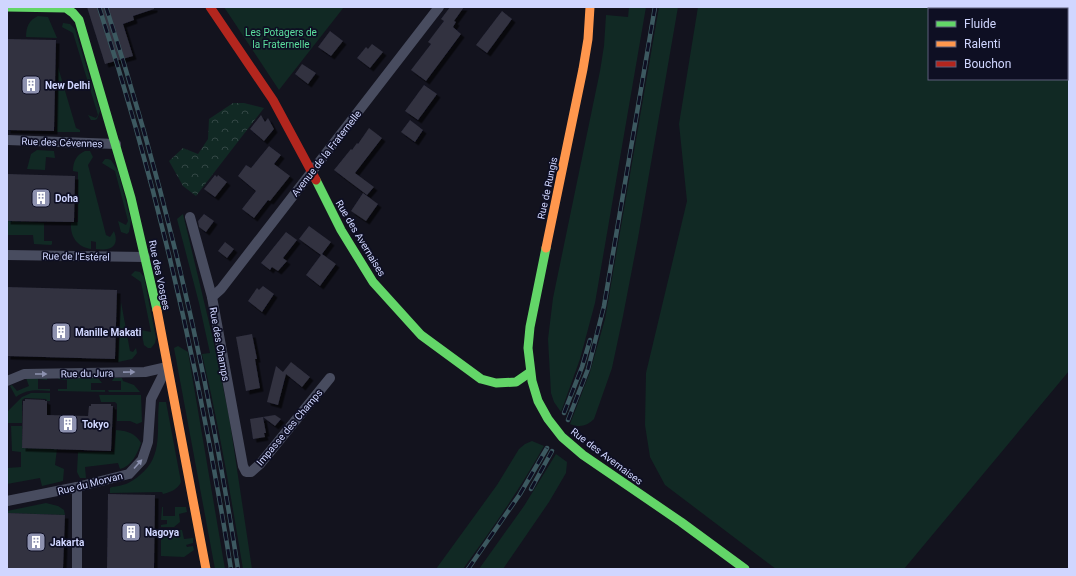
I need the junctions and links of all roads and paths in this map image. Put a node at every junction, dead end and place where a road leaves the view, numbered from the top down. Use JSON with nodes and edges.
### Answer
{"nodes":[{"id":1,"x":7,"y":7,"type":"edge"},
{"id":2,"x":54,"y":7,"type":"edge"},
{"id":3,"x":210,"y":7,"type":"edge"},
{"id":4,"x":439,"y":7,"type":"edge"},
{"id":5,"x":590,"y":7,"type":"edge"},
{"id":6,"x":7,"y":140,"type":"edge"},
{"id":7,"x":116,"y":144,"type":"junction"},
{"id":8,"x":312,"y":172,"type":"junction"},
{"id":9,"x":190,"y":216,"type":"dead end"},
{"id":10,"x":7,"y":255,"type":"edge"},
{"id":11,"x":146,"y":257,"type":"junction"},
{"id":12,"x":212,"y":297,"type":"junction"},
{"id":13,"x":167,"y":367,"type":"junction"},
{"id":14,"x":530,"y":373,"type":"junction"},
{"id":15,"x":330,"y":378,"type":"dead end"},
{"id":16,"x":7,"y":381,"type":"edge"},
{"id":17,"x":246,"y":472,"type":"joint"},
{"id":18,"x":77,"y":488,"type":"junction"},
{"id":19,"x":7,"y":501,"type":"edge"},
{"id":20,"x":76,"y":569,"type":"edge"},
{"id":21,"x":206,"y":569,"type":"edge"},
{"id":22,"x":745,"y":569,"type":"edge"}],
"edges":[{"from":1,"to":2,"type":"street","name":"Rue des Vosges"},
{"from":2,"to":7,"type":"street","name":"Rue des Vosges"},
{"from":3,"to":8,"type":"street","name":"Rue des Avernaises"},
{"from":4,"to":8,"type":"street","name":"Avenue de la Fraternelle"},
{"from":5,"to":14,"type":"street","name":"Rue de Rungis"},
{"from":6,"to":7,"type":"street","name":"Rue des Cévennes"},
{"from":7,"to":11,"type":"street","name":"Rue des Vosges"},
{"from":8,"to":12,"type":"street","name":"Avenue de la Fraternelle"},
{"from":8,"to":14,"type":"street","name":"Rue des Avernaises"},
{"from":9,"to":12,"type":"street","name":"Rue des Champs"},
{"from":10,"to":11,"type":"street","name":"Rue de l'Estérel"},
{"from":11,"to":13,"type":"street","name":"Rue des Vosges"},
{"from":12,"to":17,"type":"street","name":"Rue des Champs"},
{"from":16,"to":13,"type":"street","name":"Rue du Jura","one_way":true},
{"from":18,"to":13,"type":"street","name":"Rue du Morvan","one_way":true},
{"from":13,"to":21,"type":"street","name":"Rue des Vosges"},
{"from":14,"to":22,"type":"street","name":"Rue des Avernaises"},
{"from":15,"to":17,"type":"street","name":"Impasse des Champs"},
{"from":18,"to":19,"type":"street","name":"Rue du Morvan"},
{"from":18,"to":20,"type":"street"}]}
